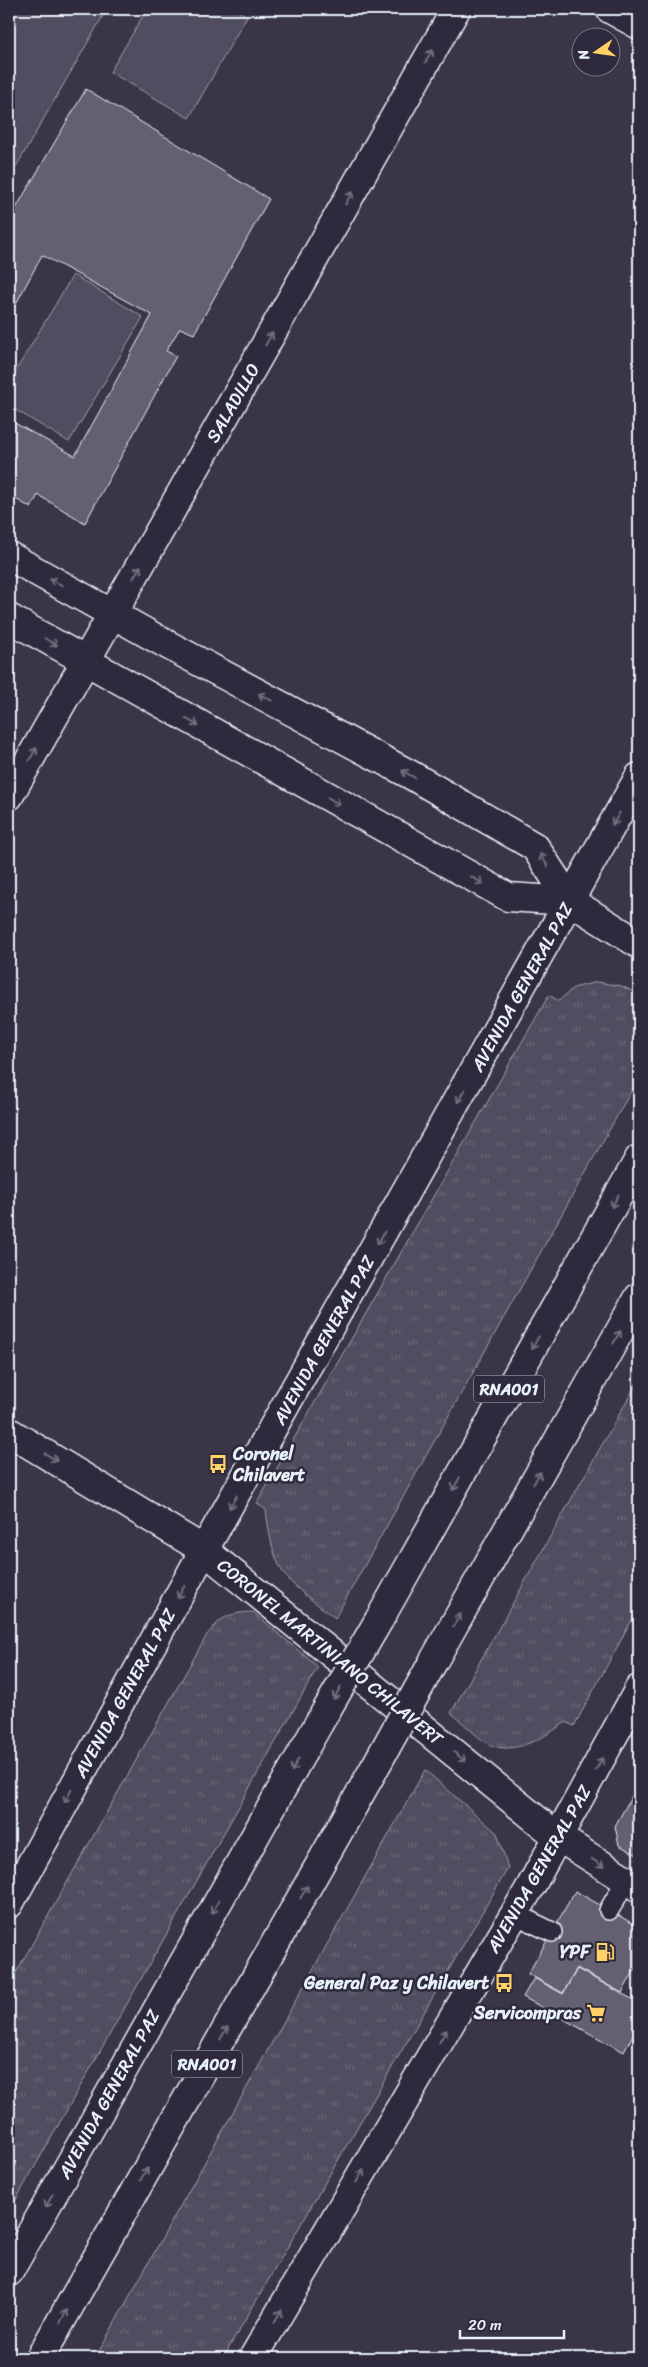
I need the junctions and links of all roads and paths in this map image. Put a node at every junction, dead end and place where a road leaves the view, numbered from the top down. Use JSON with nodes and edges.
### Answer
{"nodes":[{"id":1,"x":456,"y":9,"type":"edge"},
{"id":2,"x":610,"y":9,"type":"edge"},
{"id":3,"x":639,"y":25,"type":"edge"},
{"id":4,"x":9,"y":556,"type":"edge"},
{"id":5,"x":114,"y":614,"type":"junction"},
{"id":6,"x":9,"y":618,"type":"edge"},
{"id":7,"x":86,"y":662,"type":"junction"},
{"id":8,"x":639,"y":777,"type":"edge"},
{"id":9,"x":9,"y":796,"type":"edge"},
{"id":10,"x":570,"y":901,"type":"junction"},
{"id":11,"x":639,"y":944,"type":"edge"},
{"id":12,"x":639,"y":1159,"type":"edge"},
{"id":13,"x":639,"y":1297,"type":"edge"},
{"id":14,"x":9,"y":1432,"type":"edge"},
{"id":15,"x":204,"y":1550,"type":"junction"},
{"id":16,"x":639,"y":1688,"type":"edge"},
{"id":17,"x":558,"y":1837,"type":"junction"},
{"id":18,"x":633,"y":1885,"type":"edge"},
{"id":19,"x":9,"y":1904,"type":"edge"},
{"id":20,"x":609,"y":1910,"type":"dead end"},
{"id":21,"x":515,"y":1914,"type":"junction"},
{"id":22,"x":552,"y":1932,"type":"dead end"},
{"id":23,"x":9,"y":2272,"type":"edge"},
{"id":24,"x":40,"y":2358,"type":"edge"},
{"id":25,"x":253,"y":2358,"type":"edge"}],
"edges":[{"from":5,"to":1,"type":"main road","name":"SALADILLO","one_way":true},
{"from":2,"to":3,"type":"main road"},
{"from":5,"to":4,"type":"main road","one_way":true},
{"from":5,"to":7,"type":"main road","name":"SALADILLO"},
{"from":10,"to":5,"type":"main road","one_way":true},
{"from":6,"to":7,"type":"main road","one_way":true},
{"from":9,"to":7,"type":"main road","name":"SALADILLO","one_way":true},
{"from":7,"to":10,"type":"main road","one_way":true},
{"from":8,"to":10,"type":"main road","name":"AVENIDA GENERAL PAZ","one_way":true},
{"from":10,"to":11,"type":"main road"},
{"from":10,"to":15,"type":"main road","name":"AVENIDA GENERAL PAZ","one_way":true},
{"from":12,"to":23,"type":"main road","name":"AVENIDA GENERAL PAZ","number":"RNA001","one_way":true,"bridge":true},
{"from":24,"to":13,"type":"main road","number":"RNA001","one_way":true,"bridge":true},
{"from":14,"to":15,"type":"main road","name":"CORONEL MARTINIANO CHILAVERT","one_way":true},
{"from":15,"to":17,"type":"main road","name":"CORONEL MARTINIANO CHILAVERT","one_way":true},
{"from":15,"to":19,"type":"main road","name":"AVENIDA GENERAL PAZ","one_way":true},
{"from":17,"to":16,"type":"main road","name":"AVENIDA GENERAL PAZ","one_way":true},
{"from":17,"to":18,"type":"main road","name":"CORONEL MARTINIANO CHILAVERT","one_way":true},
{"from":17,"to":21,"type":"main road","name":"AVENIDA GENERAL PAZ"},
{"from":18,"to":20,"type":"lane"},
{"from":21,"to":22,"type":"lane"},
{"from":25,"to":21,"type":"main road","name":"AVENIDA GENERAL PAZ","one_way":true}]}
